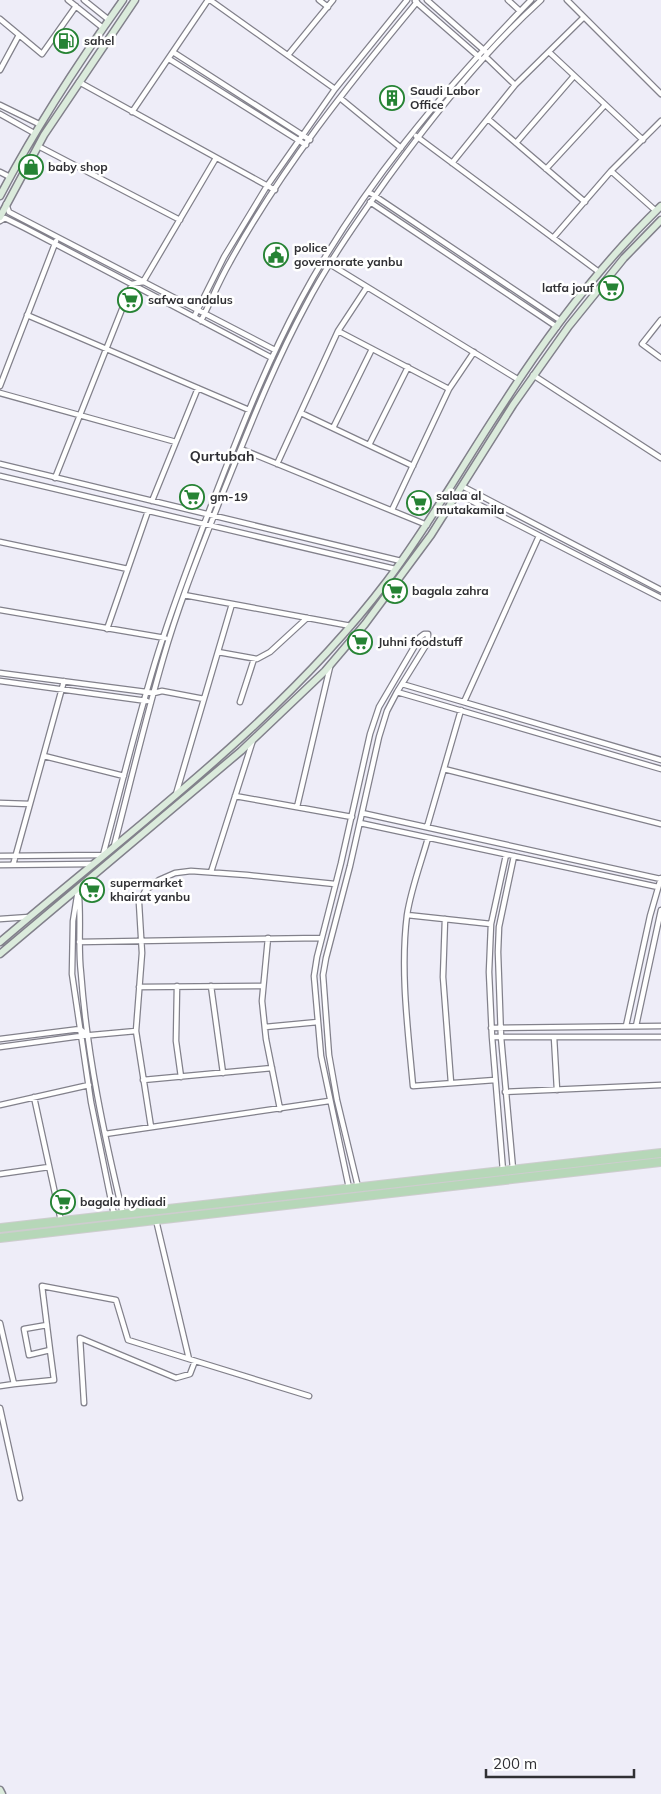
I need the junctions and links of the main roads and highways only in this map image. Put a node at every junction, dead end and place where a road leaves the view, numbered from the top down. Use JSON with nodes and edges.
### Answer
{"nodes":[{"id":1,"x":661,"y":1153,"type":"edge"},
{"id":2,"x":661,"y":1162,"type":"edge"},
{"id":3,"x":0,"y":1228,"type":"edge"},
{"id":4,"x":0,"y":1238,"type":"edge"}],
"edges":[{"from":1,"to":3,"type":"main road"},
{"from":2,"to":4,"type":"main road"}]}
